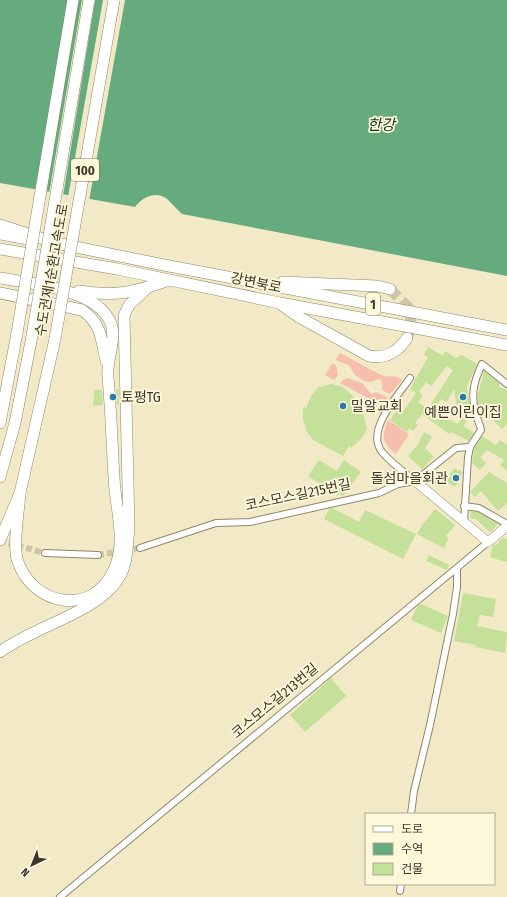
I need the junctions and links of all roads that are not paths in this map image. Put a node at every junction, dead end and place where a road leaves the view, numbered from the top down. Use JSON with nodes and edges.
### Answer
{"nodes":[{"id":1,"x":73,"y":0,"type":"edge"},
{"id":2,"x":89,"y":0,"type":"edge"},
{"id":3,"x":114,"y":0,"type":"edge"},
{"id":4,"x":0,"y":225,"type":"edge"},
{"id":5,"x":0,"y":234,"type":"edge"},
{"id":6,"x":56,"y":243,"type":"junction"},
{"id":7,"x":0,"y":249,"type":"edge"},
{"id":8,"x":0,"y":278,"type":"edge"},
{"id":9,"x":240,"y":279,"type":"junction"},
{"id":10,"x":169,"y":280,"type":"junction"},
{"id":11,"x":49,"y":286,"type":"junction"},
{"id":12,"x":147,"y":288,"type":"junction"},
{"id":13,"x":390,"y":289,"type":"tunnel mouth"},
{"id":14,"x":0,"y":293,"type":"edge"},
{"id":15,"x":280,"y":303,"type":"junction"},
{"id":16,"x":507,"y":330,"type":"edge"},
{"id":17,"x":407,"y":338,"type":"tunnel mouth"},
{"id":18,"x":507,"y":344,"type":"edge"},
{"id":19,"x":107,"y":368,"type":"junction"},
{"id":20,"x":410,"y":378,"type":"dead end"},
{"id":21,"x":507,"y":384,"type":"edge"},
{"id":22,"x":1,"y":419,"type":"edge"},
{"id":23,"x":470,"y":447,"type":"junction"},
{"id":24,"x":0,"y":477,"type":"edge"},
{"id":25,"x":415,"y":481,"type":"junction"},
{"id":26,"x":20,"y":493,"type":"junction"},
{"id":27,"x":464,"y":506,"type":"junction"},
{"id":28,"x":464,"y":522,"type":"junction"},
{"id":29,"x":507,"y":525,"type":"edge"},
{"id":30,"x":0,"y":540,"type":"edge"},
{"id":31,"x":488,"y":542,"type":"junction"},
{"id":32,"x":140,"y":548,"type":"tunnel mouth"},
{"id":33,"x":45,"y":554,"type":"tunnel mouth"},
{"id":34,"x":98,"y":555,"type":"tunnel mouth"},
{"id":35,"x":457,"y":568,"type":"junction"},
{"id":36,"x":0,"y":652,"type":"edge"},
{"id":37,"x":411,"y":813,"type":"edge"},
{"id":38,"x":60,"y":897,"type":"edge"}],
"edges":[{"from":1,"to":22,"type":"highway","name":"수도권제1순환고속도로","bridge":true},
{"from":2,"to":24,"type":"highway","name":"수도권제1순환고속도로","number":"100","bridge":true},
{"from":3,"to":26,"type":"highway","name":"수도권제1순환고속도로","number":"100","bridge":true},
{"from":4,"to":6,"type":"highway"},
{"from":5,"to":6,"type":"highway","number":"1"},
{"from":6,"to":9,"type":"highway","number":"1"},
{"from":7,"to":10,"type":"highway","name":"강변북로","number":"1"},
{"from":8,"to":11,"type":"highway"},
{"from":9,"to":13,"type":"highway"},
{"from":9,"to":16,"type":"highway","number":"1"},
{"from":10,"to":12,"type":"highway"},
{"from":10,"to":15,"type":"highway","name":"강변북로","number":"1"},
{"from":11,"to":12,"type":"highway"},
{"from":11,"to":19,"type":"highway"},
{"from":12,"to":36,"type":"highway"},
{"from":14,"to":19,"type":"highway"},
{"from":15,"to":17,"type":"highway"},
{"from":15,"to":18,"type":"highway","name":"강변북로","number":"1"},
{"from":19,"to":26,"type":"highway"},
{"from":20,"to":25,"type":"street"},
{"from":21,"to":23,"type":"street"},
{"from":23,"to":25,"type":"street","name":"코스모스길215번길"},
{"from":23,"to":27,"type":"street"},
{"from":25,"to":28,"type":"street"},
{"from":25,"to":32,"type":"street","name":"코스모스길215번길"},
{"from":26,"to":30,"type":"highway","name":"수도권제1순환고속도로","number":"100"},
{"from":27,"to":28,"type":"street"},
{"from":27,"to":29,"type":"street","name":"코스모스길213번길"},
{"from":28,"to":31,"type":"street"},
{"from":29,"to":31,"type":"street","name":"코스모스길213번길"},
{"from":31,"to":35,"type":"street","name":"코스모스길213번길"},
{"from":33,"to":34,"type":"street"},
{"from":35,"to":37,"type":"street"},
{"from":35,"to":38,"type":"street","name":"코스모스길213번길"}]}
